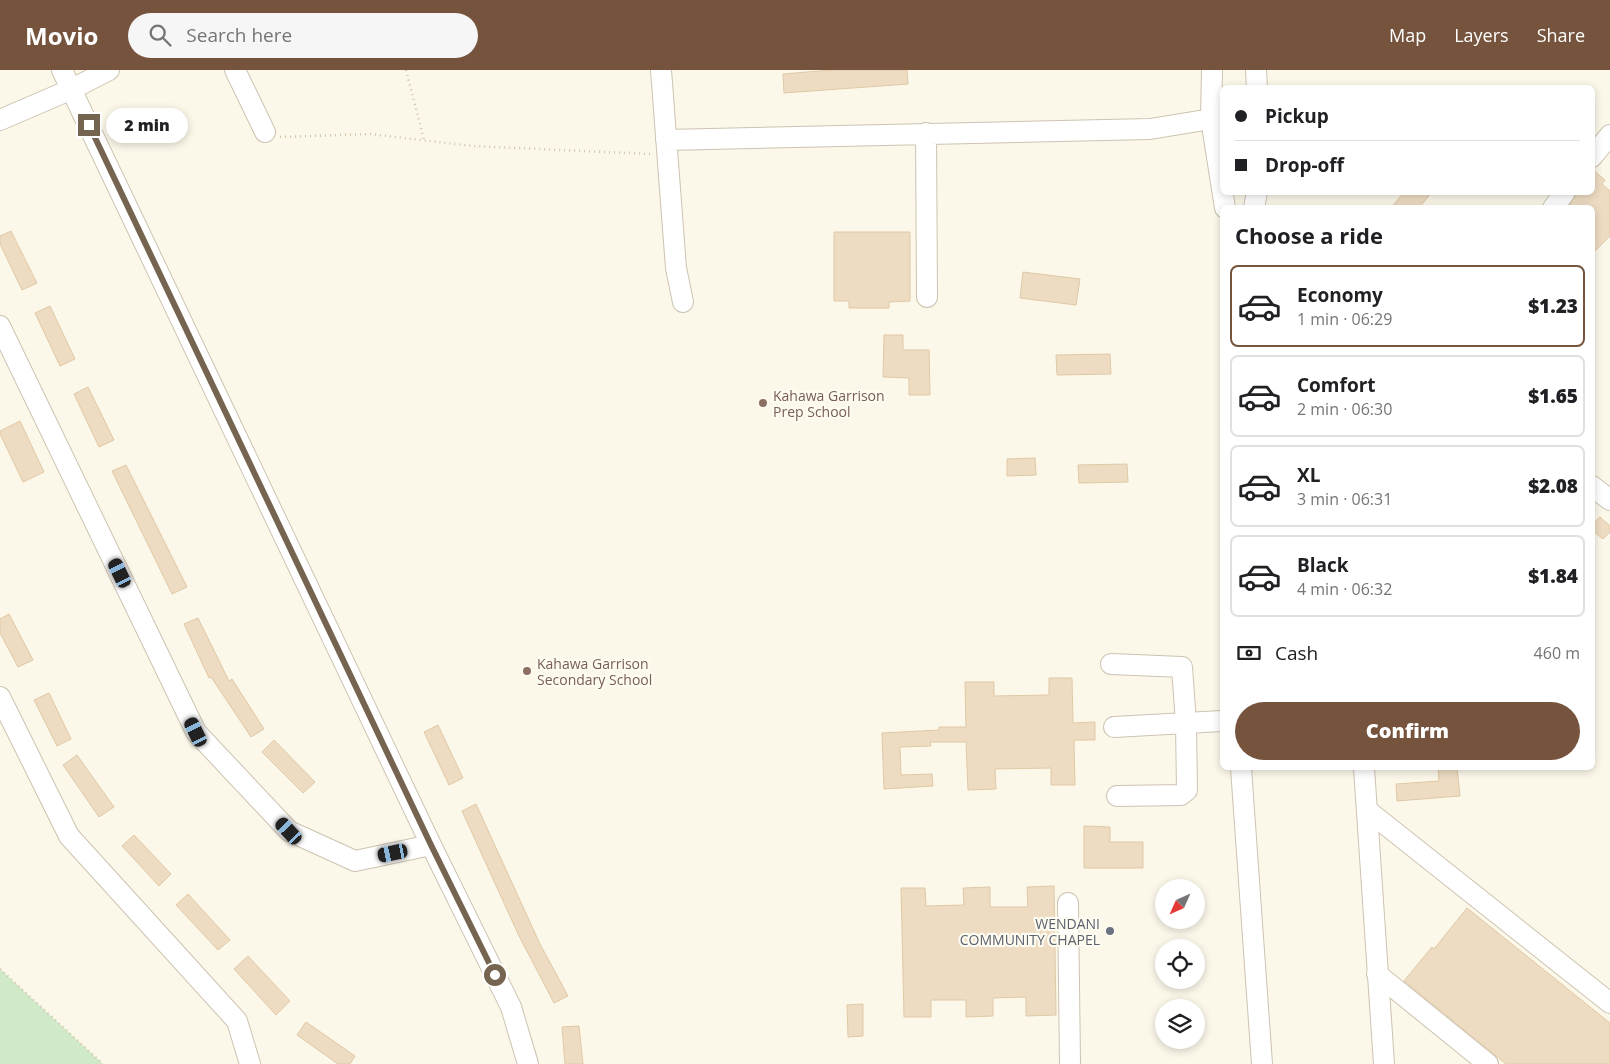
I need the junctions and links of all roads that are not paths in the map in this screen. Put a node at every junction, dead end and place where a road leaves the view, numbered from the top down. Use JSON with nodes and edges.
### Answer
{"nodes":[{"id":1,"x":62,"y":70,"type":"edge"},
{"id":2,"x":110,"y":70,"type":"edge"},
{"id":3,"x":236,"y":70,"type":"edge"},
{"id":4,"x":661,"y":70,"type":"edge"},
{"id":5,"x":1212,"y":70,"type":"edge"},
{"id":6,"x":1256,"y":70,"type":"edge"},
{"id":7,"x":1257,"y":85,"type":"edge"},
{"id":8,"x":72,"y":89,"type":"junction"},
{"id":9,"x":1211,"y":119,"type":"junction"},
{"id":10,"x":0,"y":120,"type":"edge"},
{"id":11,"x":265,"y":132,"type":"road end"},
{"id":12,"x":926,"y":133,"type":"junction"},
{"id":13,"x":1610,"y":135,"type":"edge"},
{"id":14,"x":666,"y":148,"type":"junction"},
{"id":15,"x":1595,"y":153,"type":"edge"},
{"id":16,"x":1220,"y":176,"type":"edge"},
{"id":17,"x":927,"y":297,"type":"dead end"},
{"id":18,"x":683,"y":302,"type":"dead end"},
{"id":19,"x":0,"y":326,"type":"edge"},
{"id":20,"x":1595,"y":488,"type":"edge"},
{"id":21,"x":1610,"y":500,"type":"edge"},
{"id":22,"x":1111,"y":664,"type":"dead end"},
{"id":23,"x":0,"y":697,"type":"edge"},
{"id":24,"x":1220,"y":722,"type":"edge"},
{"id":25,"x":1186,"y":723,"type":"junction"},
{"id":26,"x":1114,"y":727,"type":"dead end"},
{"id":27,"x":1241,"y":770,"type":"edge"},
{"id":28,"x":1364,"y":770,"type":"edge"},
{"id":29,"x":1117,"y":796,"type":"dead end"},
{"id":30,"x":1367,"y":810,"type":"junction"},
{"id":31,"x":431,"y":845,"type":"junction"},
{"id":32,"x":1068,"y":903,"type":"dead end"},
{"id":33,"x":1377,"y":974,"type":"junction"},
{"id":34,"x":1610,"y":1003,"type":"edge"},
{"id":35,"x":250,"y":1064,"type":"edge"},
{"id":36,"x":528,"y":1064,"type":"edge"},
{"id":37,"x":1070,"y":1064,"type":"edge"},
{"id":38,"x":1262,"y":1064,"type":"edge"},
{"id":39,"x":1384,"y":1064,"type":"edge"},
{"id":40,"x":1488,"y":1064,"type":"edge"}],
"edges":[{"from":1,"to":8,"type":"street"},
{"from":2,"to":8,"type":"street"},
{"from":3,"to":11,"type":"street"},
{"from":4,"to":14,"type":"street"},
{"from":5,"to":9,"type":"street"},
{"from":6,"to":7,"type":"street"},
{"from":8,"to":10,"type":"street"},
{"from":8,"to":31,"type":"street"},
{"from":9,"to":12,"type":"street"},
{"from":9,"to":16,"type":"street"},
{"from":12,"to":14,"type":"street"},
{"from":12,"to":17,"type":"street"},
{"from":13,"to":15,"type":"street"},
{"from":14,"to":18,"type":"street"},
{"from":19,"to":31,"type":"street"},
{"from":20,"to":21,"type":"street"},
{"from":22,"to":25,"type":"street"},
{"from":23,"to":35,"type":"street"},
{"from":24,"to":25,"type":"street"},
{"from":25,"to":26,"type":"street"},
{"from":25,"to":29,"type":"street"},
{"from":27,"to":38,"type":"street"},
{"from":28,"to":30,"type":"street"},
{"from":30,"to":33,"type":"street"},
{"from":30,"to":34,"type":"street"},
{"from":31,"to":36,"type":"street"},
{"from":32,"to":37,"type":"street"},
{"from":33,"to":39,"type":"street"},
{"from":33,"to":40,"type":"street"}]}
